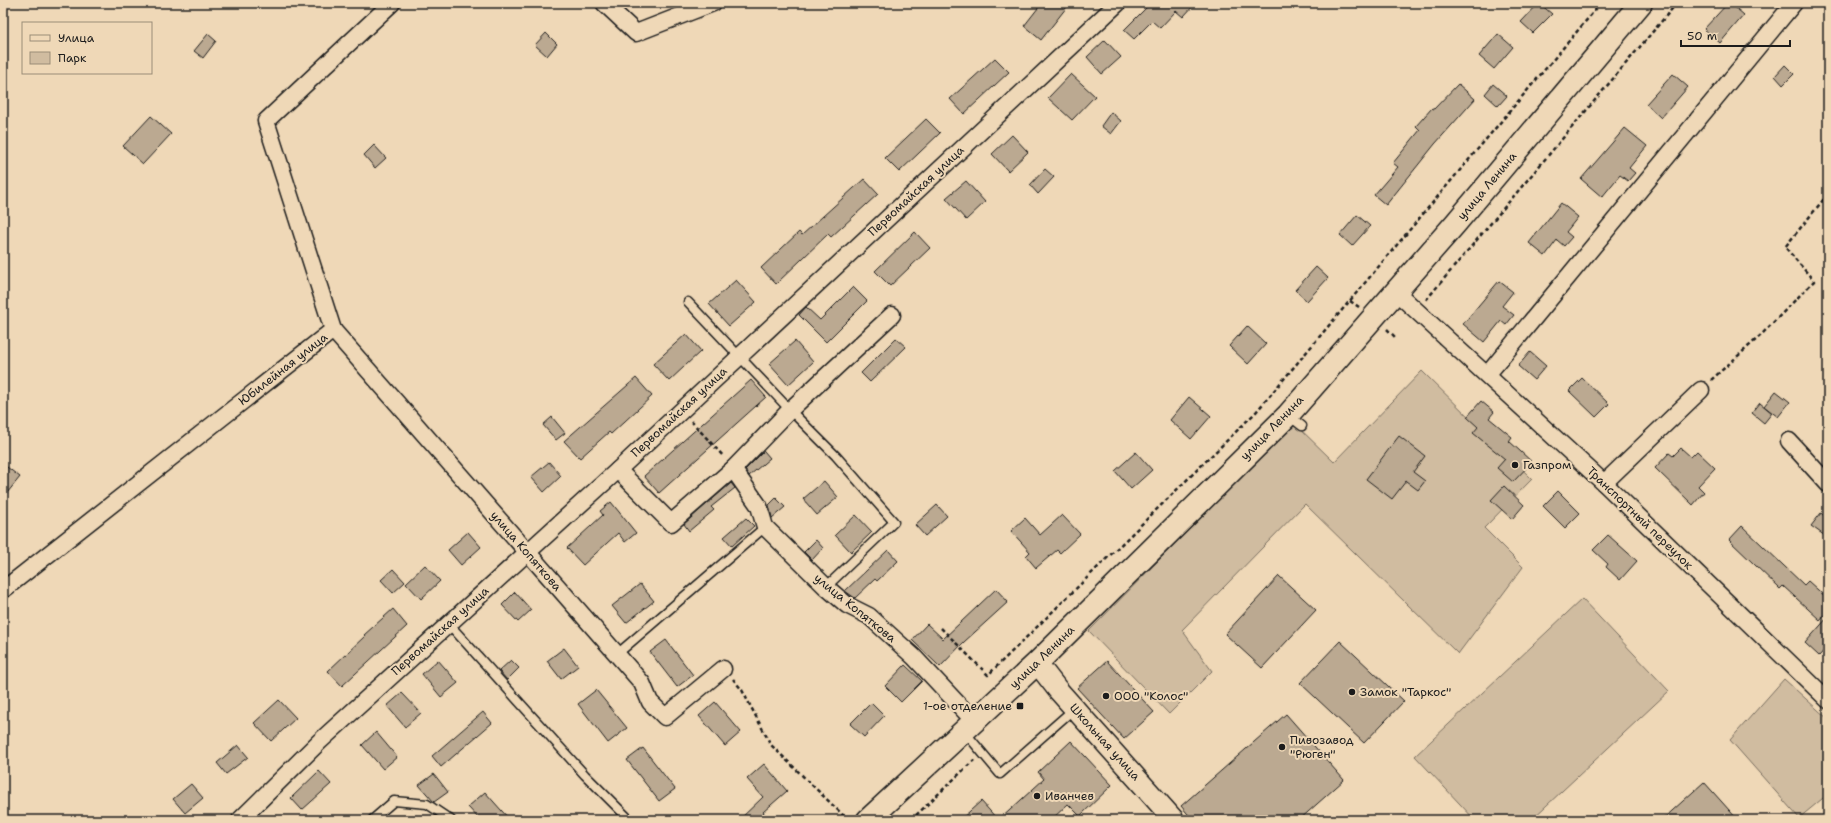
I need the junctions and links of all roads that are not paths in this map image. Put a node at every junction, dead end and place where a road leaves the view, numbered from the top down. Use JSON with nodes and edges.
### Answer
{"nodes":[{"id":1,"x":604,"y":3,"type":"edge"},
{"id":2,"x":713,"y":3,"type":"edge"},
{"id":3,"x":1118,"y":3,"type":"edge"},
{"id":4,"x":1641,"y":3,"type":"edge"},
{"id":5,"x":1794,"y":3,"type":"edge"},
{"id":6,"x":390,"y":4,"type":"edge"},
{"id":7,"x":1395,"y":291,"type":"junction"},
{"id":8,"x":688,"y":302,"type":"dead end"},
{"id":9,"x":892,"y":315,"type":"dead end"},
{"id":10,"x":333,"y":330,"type":"junction"},
{"id":11,"x":738,"y":356,"type":"junction"},
{"id":12,"x":1487,"y":375,"type":"junction"},
{"id":13,"x":1700,"y":390,"type":"road end"},
{"id":14,"x":790,"y":410,"type":"junction"},
{"id":15,"x":1789,"y":441,"type":"dead end"},
{"id":16,"x":733,"y":469,"type":"junction"},
{"id":17,"x":618,"y":470,"type":"junction"},
{"id":18,"x":1604,"y":483,"type":"junction"},
{"id":19,"x":1828,"y":484,"type":"edge"},
{"id":20,"x":765,"y":527,"type":"junction"},
{"id":21,"x":527,"y":553,"type":"junction"},
{"id":22,"x":826,"y":586,"type":"junction"},
{"id":23,"x":3,"y":590,"type":"edge"},
{"id":24,"x":448,"y":623,"type":"junction"},
{"id":25,"x":616,"y":655,"type":"junction"},
{"id":26,"x":1037,"y":663,"type":"junction"},
{"id":27,"x":724,"y":668,"type":"road end"},
{"id":28,"x":1828,"y":700,"type":"edge"},
{"id":29,"x":1075,"y":708,"type":"junction"},
{"id":30,"x":969,"y":726,"type":"junction"},
{"id":31,"x":240,"y":820,"type":"edge"},
{"id":32,"x":372,"y":820,"type":"edge"},
{"id":33,"x":451,"y":820,"type":"edge"},
{"id":34,"x":630,"y":820,"type":"edge"},
{"id":35,"x":868,"y":820,"type":"edge"},
{"id":36,"x":1174,"y":820,"type":"edge"}],
"edges":[{"from":1,"to":2,"type":"street"},
{"from":3,"to":11,"type":"street","name":"Первомайская улица"},
{"from":4,"to":7,"type":"main road","name":"улица Ленина"},
{"from":5,"to":12,"type":"street"},
{"from":6,"to":10,"type":"street","name":"Юбилейная улица"},
{"from":7,"to":12,"type":"street","name":"Транспортный переулок"},
{"from":7,"to":26,"type":"main road","name":"улица Ленина"},
{"from":8,"to":11,"type":"lane"},
{"from":9,"to":14,"type":"street"},
{"from":10,"to":21,"type":"street","name":"улица Копяткова"},
{"from":10,"to":23,"type":"street","name":"Юбилейная улица"},
{"from":11,"to":14,"type":"lane"},
{"from":11,"to":17,"type":"street","name":"Первомайская улица"},
{"from":12,"to":18,"type":"street","name":"Транспортный переулок"},
{"from":13,"to":18,"type":"street"},
{"from":14,"to":16,"type":"street"},
{"from":14,"to":22,"type":"lane"},
{"from":15,"to":19,"type":"street"},
{"from":16,"to":17,"type":"street"},
{"from":16,"to":20,"type":"street"},
{"from":17,"to":21,"type":"street","name":"Первомайская улица"},
{"from":18,"to":28,"type":"street","name":"Транспортный переулок"},
{"from":20,"to":22,"type":"street","name":"улица Копяткова"},
{"from":20,"to":25,"type":"lane"},
{"from":21,"to":24,"type":"street","name":"Первомайская улица"},
{"from":21,"to":25,"type":"street","name":"улица Копяткова"},
{"from":22,"to":30,"type":"street","name":"улица Копяткова"},
{"from":24,"to":31,"type":"street","name":"Первомайская улица"},
{"from":24,"to":34,"type":"lane"},
{"from":25,"to":27,"type":"street","name":"улица Копяткова"},
{"from":26,"to":29,"type":"street","name":"Школьная улица"},
{"from":26,"to":30,"type":"main road","name":"улица Ленина"},
{"from":29,"to":30,"type":"lane"},
{"from":29,"to":36,"type":"street","name":"Школьная улица"},
{"from":30,"to":35,"type":"main road","name":"улица Ленина"},
{"from":32,"to":33,"type":"lane"}]}
